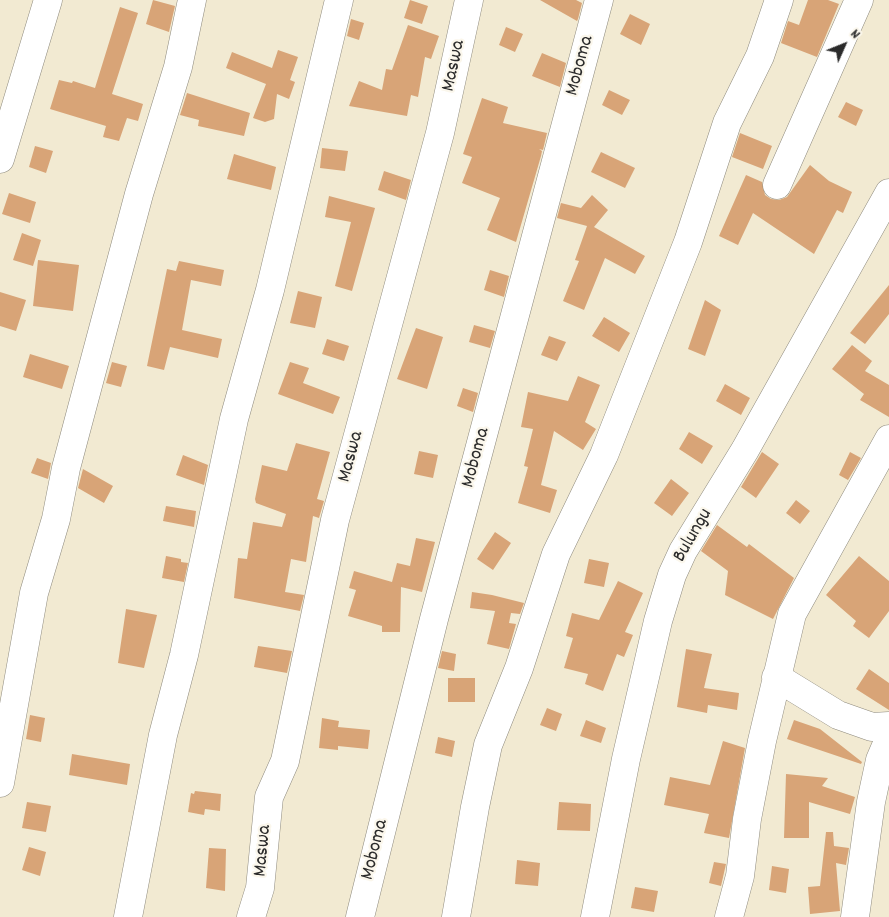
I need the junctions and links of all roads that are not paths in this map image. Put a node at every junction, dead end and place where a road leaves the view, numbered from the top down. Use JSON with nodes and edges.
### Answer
{"nodes":[{"id":1,"x":48,"y":0,"type":"edge"},
{"id":2,"x":192,"y":0,"type":"edge"},
{"id":3,"x":339,"y":0,"type":"edge"},
{"id":4,"x":469,"y":0,"type":"edge"},
{"id":5,"x":599,"y":0,"type":"edge"},
{"id":6,"x":779,"y":0,"type":"edge"},
{"id":7,"x":858,"y":0,"type":"edge"},
{"id":8,"x":0,"y":159,"type":"edge"},
{"id":9,"x":777,"y":185,"type":"dead end"},
{"id":10,"x":889,"y":193,"type":"edge"},
{"id":11,"x":889,"y":439,"type":"edge"},
{"id":12,"x":776,"y":677,"type":"junction"},
{"id":13,"x":889,"y":726,"type":"edge"},
{"id":14,"x":889,"y":739,"type":"edge"},
{"id":15,"x":0,"y":783,"type":"edge"},
{"id":16,"x":128,"y":917,"type":"edge"},
{"id":17,"x":251,"y":917,"type":"edge"},
{"id":18,"x":360,"y":917,"type":"edge"},
{"id":19,"x":456,"y":917,"type":"edge"},
{"id":20,"x":595,"y":917,"type":"edge"},
{"id":21,"x":729,"y":917,"type":"edge"},
{"id":22,"x":855,"y":917,"type":"edge"}],
"edges":[{"from":1,"to":8,"type":"street"},
{"from":2,"to":15,"type":"street"},
{"from":3,"to":16,"type":"street"},
{"from":4,"to":17,"type":"street","name":"Maswa"},
{"from":5,"to":18,"type":"street","name":"Moboma"},
{"from":6,"to":19,"type":"street"},
{"from":7,"to":9,"type":"street"},
{"from":10,"to":20,"type":"street","name":"Bulungu"},
{"from":11,"to":12,"type":"street"},
{"from":12,"to":13,"type":"street"},
{"from":12,"to":21,"type":"street"},
{"from":14,"to":22,"type":"street"}]}
